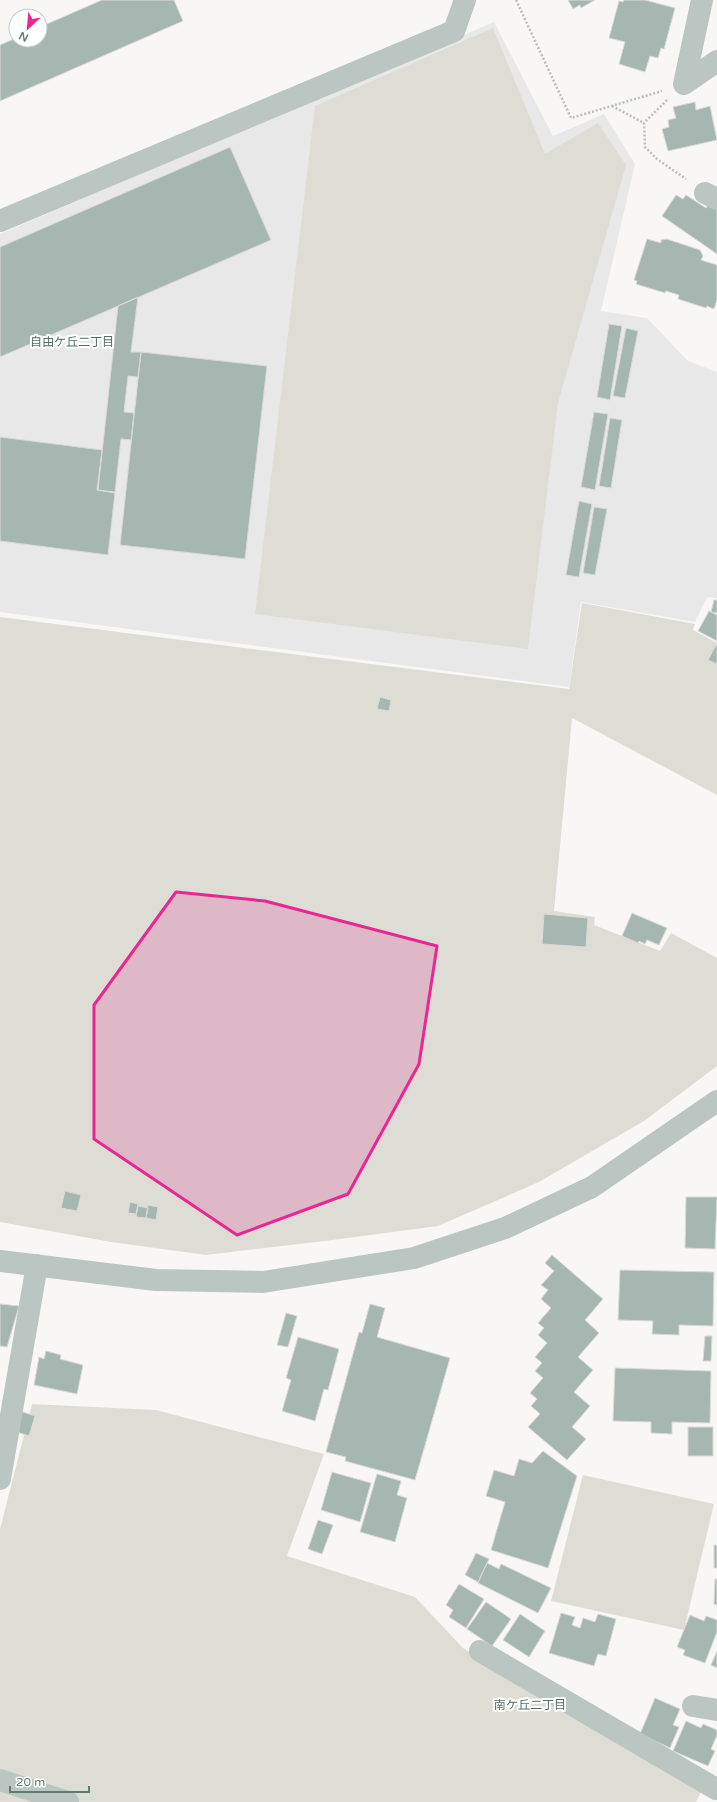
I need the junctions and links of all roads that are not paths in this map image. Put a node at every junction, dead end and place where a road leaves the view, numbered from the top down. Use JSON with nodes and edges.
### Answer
{"nodes":[{"id":1,"x":465,"y":0,"type":"edge"},
{"id":2,"x":702,"y":0,"type":"edge"},
{"id":3,"x":717,"y":61,"type":"edge"},
{"id":4,"x":0,"y":221,"type":"edge"},
{"id":5,"x":717,"y":1101,"type":"edge"},
{"id":6,"x":0,"y":1261,"type":"edge"},
{"id":7,"x":37,"y":1265,"type":"junction"},
{"id":8,"x":0,"y":1480,"type":"edge"},
{"id":9,"x":480,"y":1651,"type":"dead end"},
{"id":10,"x":694,"y":1706,"type":"dead end"},
{"id":11,"x":717,"y":1710,"type":"edge"},
{"id":12,"x":0,"y":1780,"type":"edge"},
{"id":13,"x":715,"y":1794,"type":"edge"},
{"id":14,"x":68,"y":1802,"type":"edge"}],
"edges":[{"from":1,"to":4,"type":"street"},
{"from":2,"to":3,"type":"street"},
{"from":5,"to":7,"type":"street"},
{"from":6,"to":7,"type":"street"},
{"from":7,"to":8,"type":"street"},
{"from":9,"to":13,"type":"street"},
{"from":10,"to":11,"type":"street"},
{"from":12,"to":14,"type":"street"}]}
